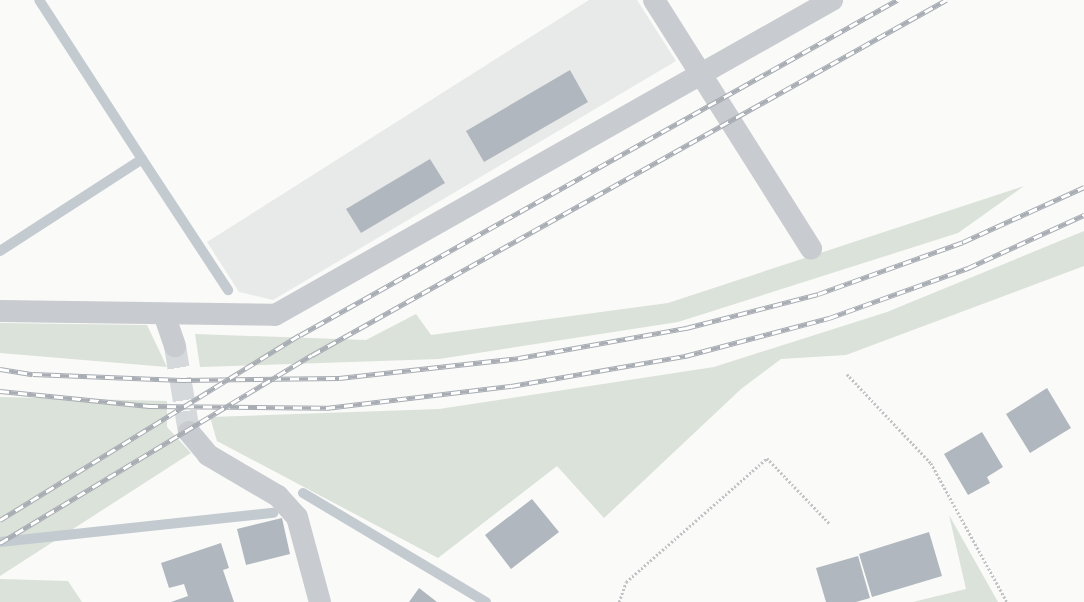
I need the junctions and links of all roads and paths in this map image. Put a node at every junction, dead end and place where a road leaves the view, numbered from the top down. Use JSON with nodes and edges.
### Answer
{"nodes":[{"id":1,"x":654,"y":0,"type":"edge"},
{"id":2,"x":832,"y":0,"type":"edge"},
{"id":3,"x":700,"y":73,"type":"junction"},
{"id":4,"x":811,"y":248,"type":"dead end"},
{"id":5,"x":0,"y":311,"type":"edge"},
{"id":6,"x":164,"y":314,"type":"junction"},
{"id":7,"x":175,"y":346,"type":"tunnel mouth"},
{"id":8,"x":847,"y":374,"type":"dead end"},
{"id":9,"x":190,"y":432,"type":"tunnel mouth"},
{"id":10,"x":830,"y":524,"type":"dead end"},
{"id":11,"x":320,"y":602,"type":"edge"},
{"id":12,"x":619,"y":602,"type":"edge"},
{"id":13,"x":1007,"y":602,"type":"edge"}],
"edges":[{"from":1,"to":3,"type":"street"},
{"from":2,"to":3,"type":"street"},
{"from":3,"to":4,"type":"street"},
{"from":3,"to":6,"type":"street"},
{"from":5,"to":6,"type":"street"},
{"from":6,"to":7,"type":"street"},
{"from":8,"to":13,"type":"path"},
{"from":9,"to":11,"type":"street"},
{"from":10,"to":12,"type":"path"}]}
